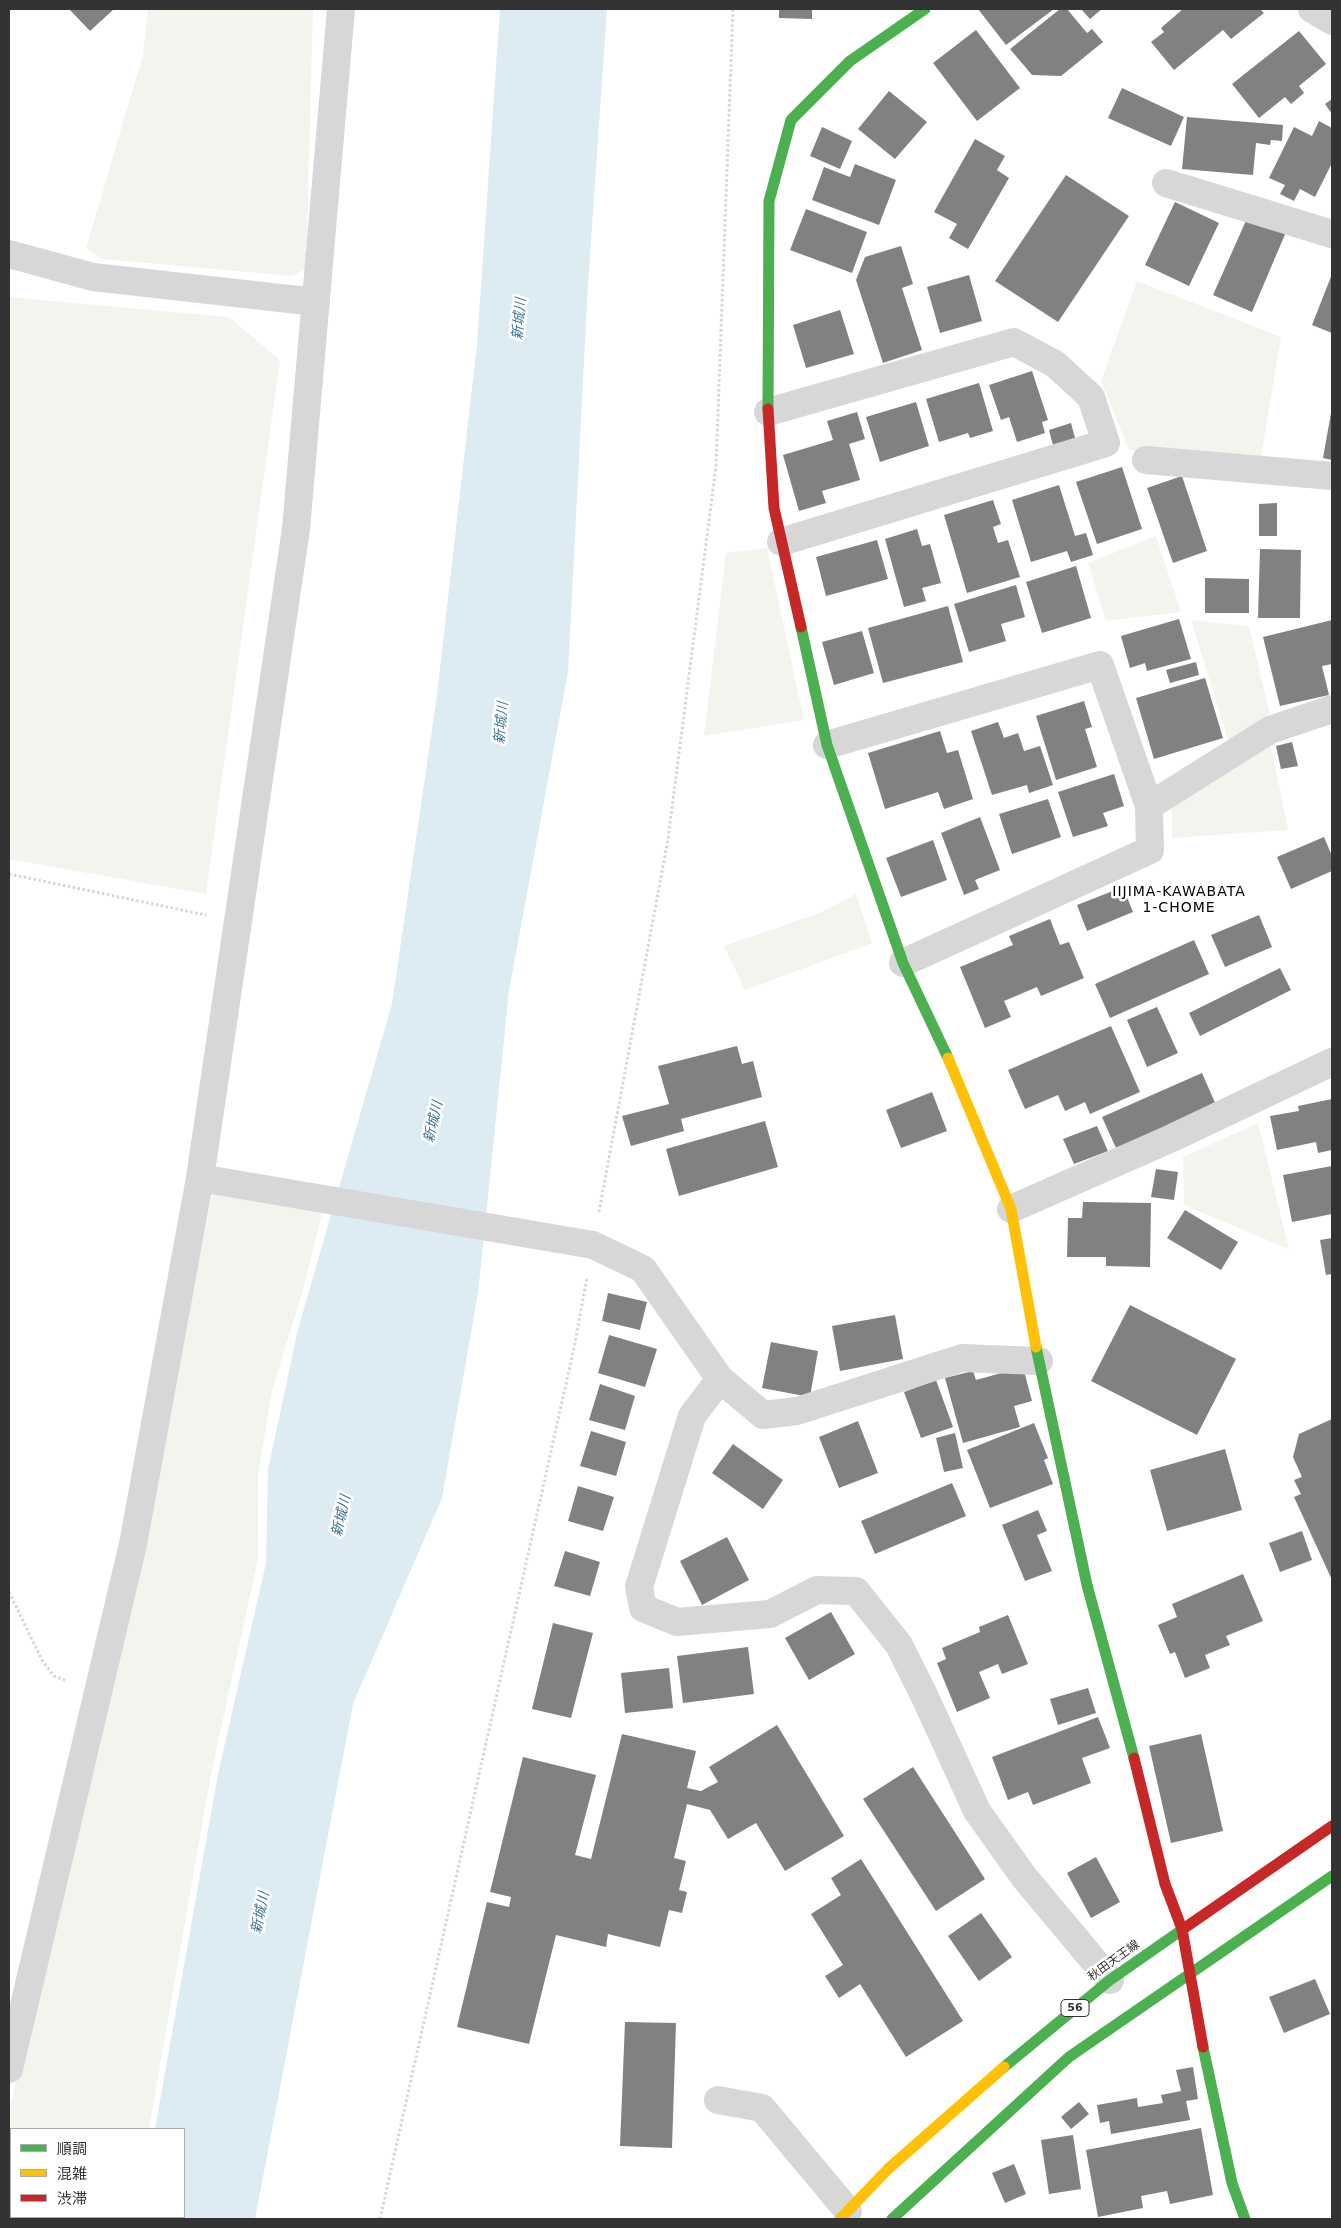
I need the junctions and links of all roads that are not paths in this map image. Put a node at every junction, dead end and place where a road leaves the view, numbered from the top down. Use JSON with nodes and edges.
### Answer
{"nodes":[{"id":1,"x":341,"y":9,"type":"edge"},
{"id":2,"x":925,"y":9,"type":"edge"},
{"id":3,"x":1312,"y":9,"type":"edge"},
{"id":4,"x":1332,"y":22,"type":"edge"},
{"id":5,"x":1166,"y":183,"type":"dead end"},
{"id":6,"x":1332,"y":234,"type":"edge"},
{"id":7,"x":9,"y":254,"type":"edge"},
{"id":8,"x":316,"y":302,"type":"junction"},
{"id":9,"x":768,"y":412,"type":"junction"},
{"id":10,"x":1146,"y":460,"type":"dead end"},
{"id":11,"x":1332,"y":476,"type":"edge"},
{"id":12,"x":781,"y":542,"type":"junction"},
{"id":13,"x":1332,"y":709,"type":"edge"},
{"id":14,"x":827,"y":745,"type":"junction"},
{"id":15,"x":1149,"y":806,"type":"junction"},
{"id":16,"x":902,"y":963,"type":"junction"},
{"id":17,"x":1332,"y":1062,"type":"edge"},
{"id":18,"x":200,"y":1178,"type":"junction"},
{"id":19,"x":1011,"y":1209,"type":"junction"},
{"id":20,"x":1039,"y":1361,"type":"junction"},
{"id":21,"x":720,"y":1379,"type":"junction"},
{"id":22,"x":1332,"y":1826,"type":"edge"},
{"id":23,"x":1332,"y":1876,"type":"edge"},
{"id":24,"x":1182,"y":1929,"type":"junction"},
{"id":25,"x":1189,"y":1974,"type":"junction"},
{"id":26,"x":1110,"y":1980,"type":"junction"},
{"id":27,"x":9,"y":2069,"type":"edge"},
{"id":28,"x":718,"y":2100,"type":"dead end"},
{"id":29,"x":844,"y":2215,"type":"edge"},
{"id":30,"x":892,"y":2219,"type":"edge"},
{"id":31,"x":1245,"y":2219,"type":"edge"}],
"edges":[{"from":1,"to":8,"type":"street"},
{"from":2,"to":9,"type":"street"},
{"from":3,"to":4,"type":"street"},
{"from":5,"to":6,"type":"street"},
{"from":7,"to":8,"type":"street"},
{"from":8,"to":18,"type":"street"},
{"from":9,"to":12,"type":"street"},
{"from":9,"to":12,"type":"street"},
{"from":10,"to":11,"type":"street"},
{"from":12,"to":14,"type":"street"},
{"from":13,"to":15,"type":"street"},
{"from":14,"to":15,"type":"street"},
{"from":14,"to":16,"type":"street"},
{"from":15,"to":16,"type":"street"},
{"from":16,"to":19,"type":"street"},
{"from":17,"to":19,"type":"street"},
{"from":18,"to":21,"type":"street"},
{"from":18,"to":27,"type":"street"},
{"from":19,"to":20,"type":"street"},
{"from":20,"to":21,"type":"street"},
{"from":20,"to":24,"type":"street"},
{"from":21,"to":26,"type":"street"},
{"from":22,"to":24,"type":"street","name":"秋田天王線","number":"56"},
{"from":23,"to":25,"type":"street"},
{"from":24,"to":25,"type":"street"},
{"from":24,"to":26,"type":"street","name":"秋田天王線","number":"56"},
{"from":25,"to":30,"type":"street"},
{"from":25,"to":31,"type":"street"},
{"from":26,"to":29,"type":"street","name":"秋田天王線","number":"56"},
{"from":28,"to":29,"type":"street"}]}
